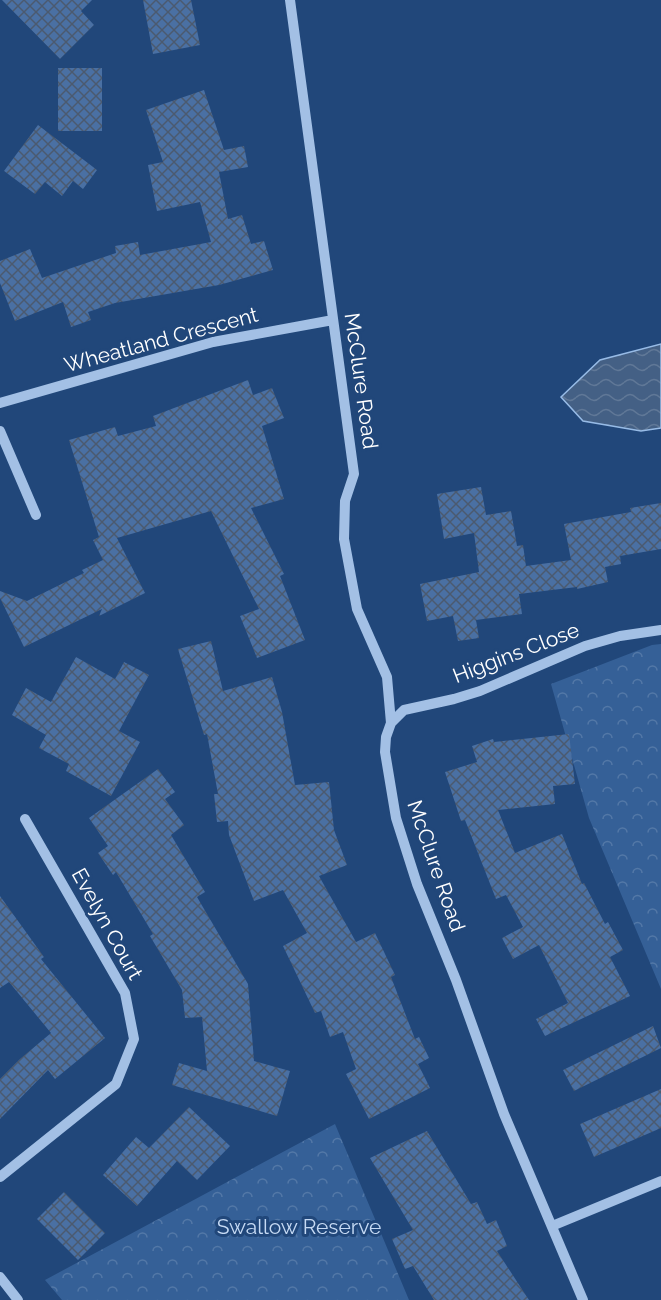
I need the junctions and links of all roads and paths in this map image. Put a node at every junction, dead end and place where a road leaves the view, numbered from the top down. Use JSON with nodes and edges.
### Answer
{"nodes":[{"id":1,"x":290,"y":0,"type":"edge"},
{"id":2,"x":333,"y":320,"type":"junction"},
{"id":3,"x":0,"y":403,"type":"edge"},
{"id":4,"x":0,"y":430,"type":"edge"},
{"id":5,"x":36,"y":515,"type":"dead end"},
{"id":6,"x":661,"y":630,"type":"edge"},
{"id":7,"x":391,"y":723,"type":"junction"},
{"id":8,"x":25,"y":819,"type":"dead end"},
{"id":9,"x":0,"y":1177,"type":"edge"},
{"id":10,"x":661,"y":1181,"type":"edge"},
{"id":11,"x":552,"y":1226,"type":"junction"},
{"id":12,"x":0,"y":1277,"type":"edge"},
{"id":13,"x":18,"y":1300,"type":"edge"},
{"id":14,"x":583,"y":1300,"type":"edge"}],
"edges":[{"from":1,"to":2,"type":"street","name":"McClure Road"},
{"from":2,"to":3,"type":"street","name":"Wheatland Crescent"},
{"from":2,"to":7,"type":"street","name":"McClure Road"},
{"from":4,"to":5,"type":"street"},
{"from":6,"to":7,"type":"street","name":"Higgins Close"},
{"from":7,"to":11,"type":"street","name":"McClure Road"},
{"from":8,"to":9,"type":"street","name":"Evelyn Court"},
{"from":10,"to":11,"type":"street"},
{"from":11,"to":14,"type":"street","name":"McClure Road"},
{"from":12,"to":13,"type":"street"}]}
